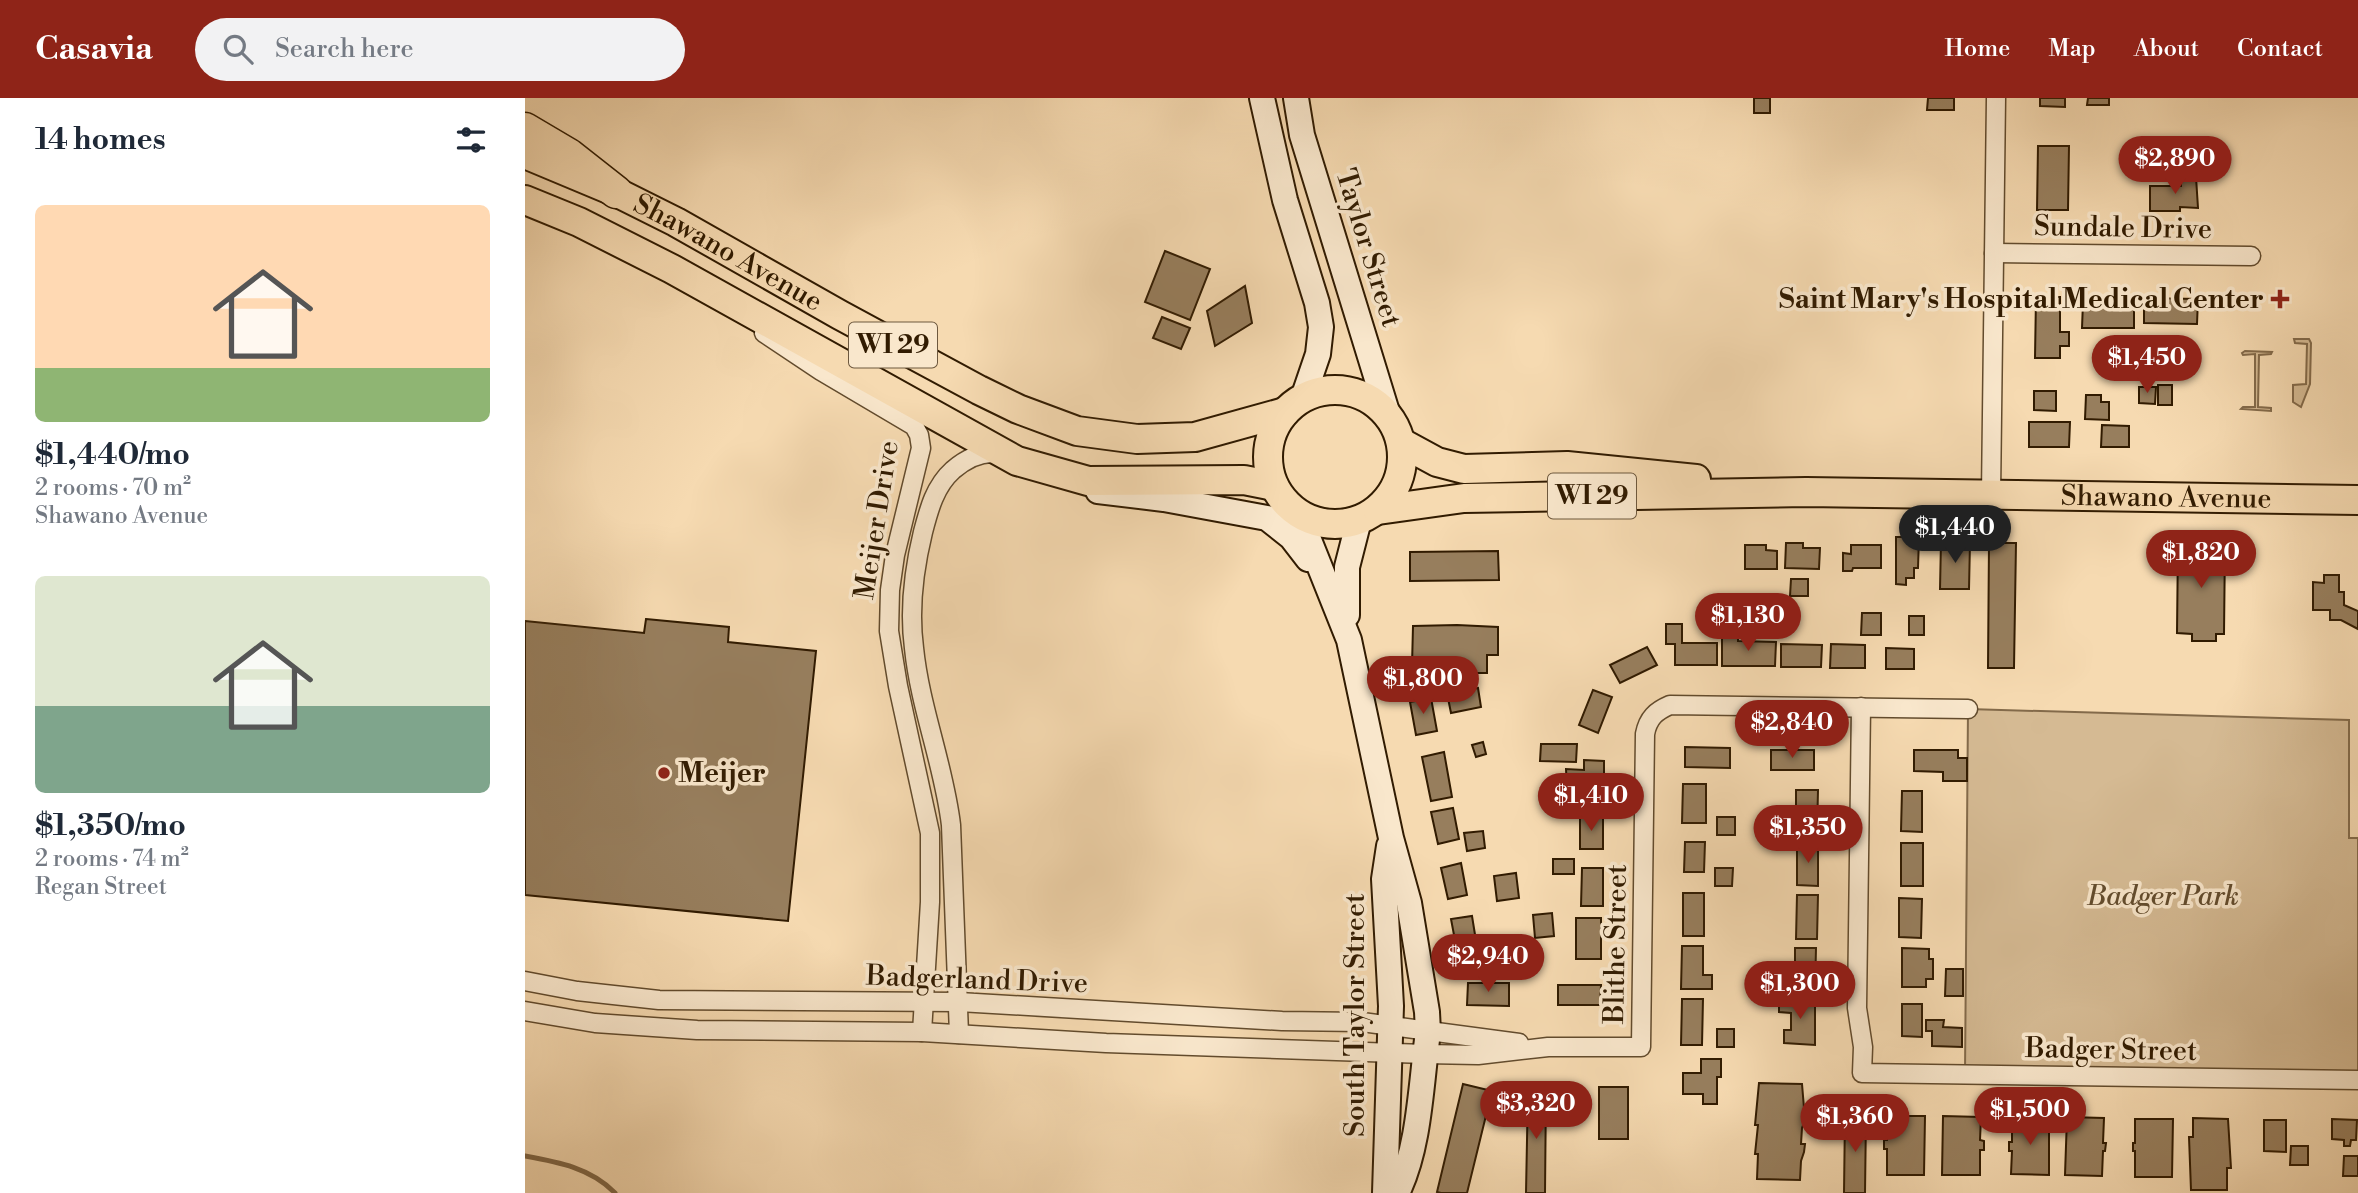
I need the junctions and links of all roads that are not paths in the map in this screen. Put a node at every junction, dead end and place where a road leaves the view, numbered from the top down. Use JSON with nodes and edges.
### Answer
{"nodes":[{"id":1,"x":1262,"y":98,"type":"edge"},
{"id":2,"x":1296,"y":98,"type":"edge"},
{"id":3,"x":1996,"y":98,"type":"edge"},
{"id":4,"x":525,"y":129,"type":"edge"},
{"id":5,"x":525,"y":154,"type":"edge"},
{"id":6,"x":616,"y":192,"type":"junction"},
{"id":7,"x":525,"y":200,"type":"edge"},
{"id":8,"x":1994,"y":253,"type":"junction"},
{"id":9,"x":2251,"y":256,"type":"dead end"},
{"id":10,"x":709,"y":289,"type":"junction"},
{"id":11,"x":1294,"y":405,"type":"junction"},
{"id":12,"x":1388,"y":415,"type":"junction"},
{"id":13,"x":1402,"y":443,"type":"junction"},
{"id":14,"x":1012,"y":458,"type":"junction"},
{"id":15,"x":1274,"y":486,"type":"junction"},
{"id":16,"x":1807,"y":492,"type":"junction"},
{"id":17,"x":1991,"y":494,"type":"junction"},
{"id":18,"x":2358,"y":500,"type":"edge"},
{"id":19,"x":1299,"y":514,"type":"junction"},
{"id":20,"x":1368,"y":515,"type":"junction"},
{"id":21,"x":1333,"y":597,"type":"junction"},
{"id":22,"x":1349,"y":640,"type":"junction"},
{"id":23,"x":1861,"y":707,"type":"junction"},
{"id":24,"x":1968,"y":709,"type":"dead end"},
{"id":25,"x":1391,"y":838,"type":"junction"},
{"id":26,"x":525,"y":981,"type":"edge"},
{"id":27,"x":922,"y":1001,"type":"junction"},
{"id":28,"x":958,"y":1002,"type":"junction"},
{"id":29,"x":525,"y":1011,"type":"edge"},
{"id":30,"x":1389,"y":1026,"type":"junction"},
{"id":31,"x":922,"y":1032,"type":"junction"},
{"id":32,"x":958,"y":1034,"type":"junction"},
{"id":33,"x":1426,"y":1043,"type":"junction"},
{"id":34,"x":1389,"y":1051,"type":"junction"},
{"id":35,"x":2358,"y":1080,"type":"edge"},
{"id":36,"x":1385,"y":1193,"type":"edge"},
{"id":37,"x":1397,"y":1193,"type":"edge"}],
"edges":[{"from":1,"to":11,"type":"street"},
{"from":2,"to":12,"type":"street","name":"Taylor Street"},
{"from":3,"to":8,"type":"street"},
{"from":4,"to":6,"type":"highway"},
{"from":5,"to":6,"type":"main road","name":"Shawano Avenue","number":"WI 29"},
{"from":6,"to":11,"type":"main road","name":"Shawano Avenue","number":"WI 29"},
{"from":7,"to":10,"type":"main road","name":"Shawano Avenue","number":"WI 29"},
{"from":8,"to":9,"type":"street","name":"Sundale Drive"},
{"from":8,"to":17,"type":"street"},
{"from":10,"to":14,"type":"main road","name":"Shawano Avenue","number":"WI 29"},
{"from":10,"to":27,"type":"street","name":"Meijer Drive"},
{"from":11,"to":12,"type":"main road","number":"WI 29"},
{"from":11,"to":15,"type":"main road"},
{"from":12,"to":13,"type":"main road","number":"WI 29"},
{"from":13,"to":16,"type":"main road","name":"Shawano Avenue","number":"WI 29"},
{"from":13,"to":20,"type":"main road"},
{"from":14,"to":15,"type":"main road","name":"Shawano Avenue","number":"WI 29"},
{"from":14,"to":21,"type":"street"},
{"from":14,"to":28,"type":"street","name":"Meijer Drive"},
{"from":15,"to":19,"type":"main road"},
{"from":16,"to":17,"type":"main road","name":"Shawano Avenue","number":"WI 29"},
{"from":16,"to":20,"type":"main road","name":"Shawano Avenue","number":"WI 29"},
{"from":17,"to":18,"type":"main road","name":"Shawano Avenue","number":"WI 29"},
{"from":19,"to":20,"type":"main road","number":"WI 29"},
{"from":19,"to":21,"type":"street","name":"South Taylor Street"},
{"from":20,"to":22,"type":"street","name":"South Taylor Street"},
{"from":21,"to":22,"type":"street","name":"South Taylor Street"},
{"from":22,"to":25,"type":"street","name":"South Taylor Street"},
{"from":23,"to":24,"type":"street"},
{"from":23,"to":33,"type":"street","name":"Blithe Street"},
{"from":23,"to":35,"type":"street","name":"Badger Street"},
{"from":25,"to":30,"type":"street","name":"South Taylor Street"},
{"from":25,"to":33,"type":"street","name":"South Taylor Street"},
{"from":26,"to":27,"type":"street","name":"Badgerland Drive"},
{"from":27,"to":28,"type":"street","name":"Badgerland Drive"},
{"from":27,"to":31,"type":"street","name":"Meijer Drive"},
{"from":28,"to":30,"type":"street","name":"Badgerland Drive"},
{"from":28,"to":32,"type":"street","name":"Meijer Drive"},
{"from":29,"to":31,"type":"street","name":"Badgerland Drive"},
{"from":30,"to":33,"type":"street","name":"Badgerland Drive"},
{"from":30,"to":34,"type":"street","name":"South Taylor Street"},
{"from":31,"to":32,"type":"street","name":"Badgerland Drive"},
{"from":32,"to":34,"type":"street","name":"Badgerland Drive"},
{"from":33,"to":34,"type":"street","name":"Badgerland Drive"},
{"from":33,"to":37,"type":"street","name":"South Taylor Street"},
{"from":34,"to":36,"type":"street","name":"South Taylor Street"}]}
